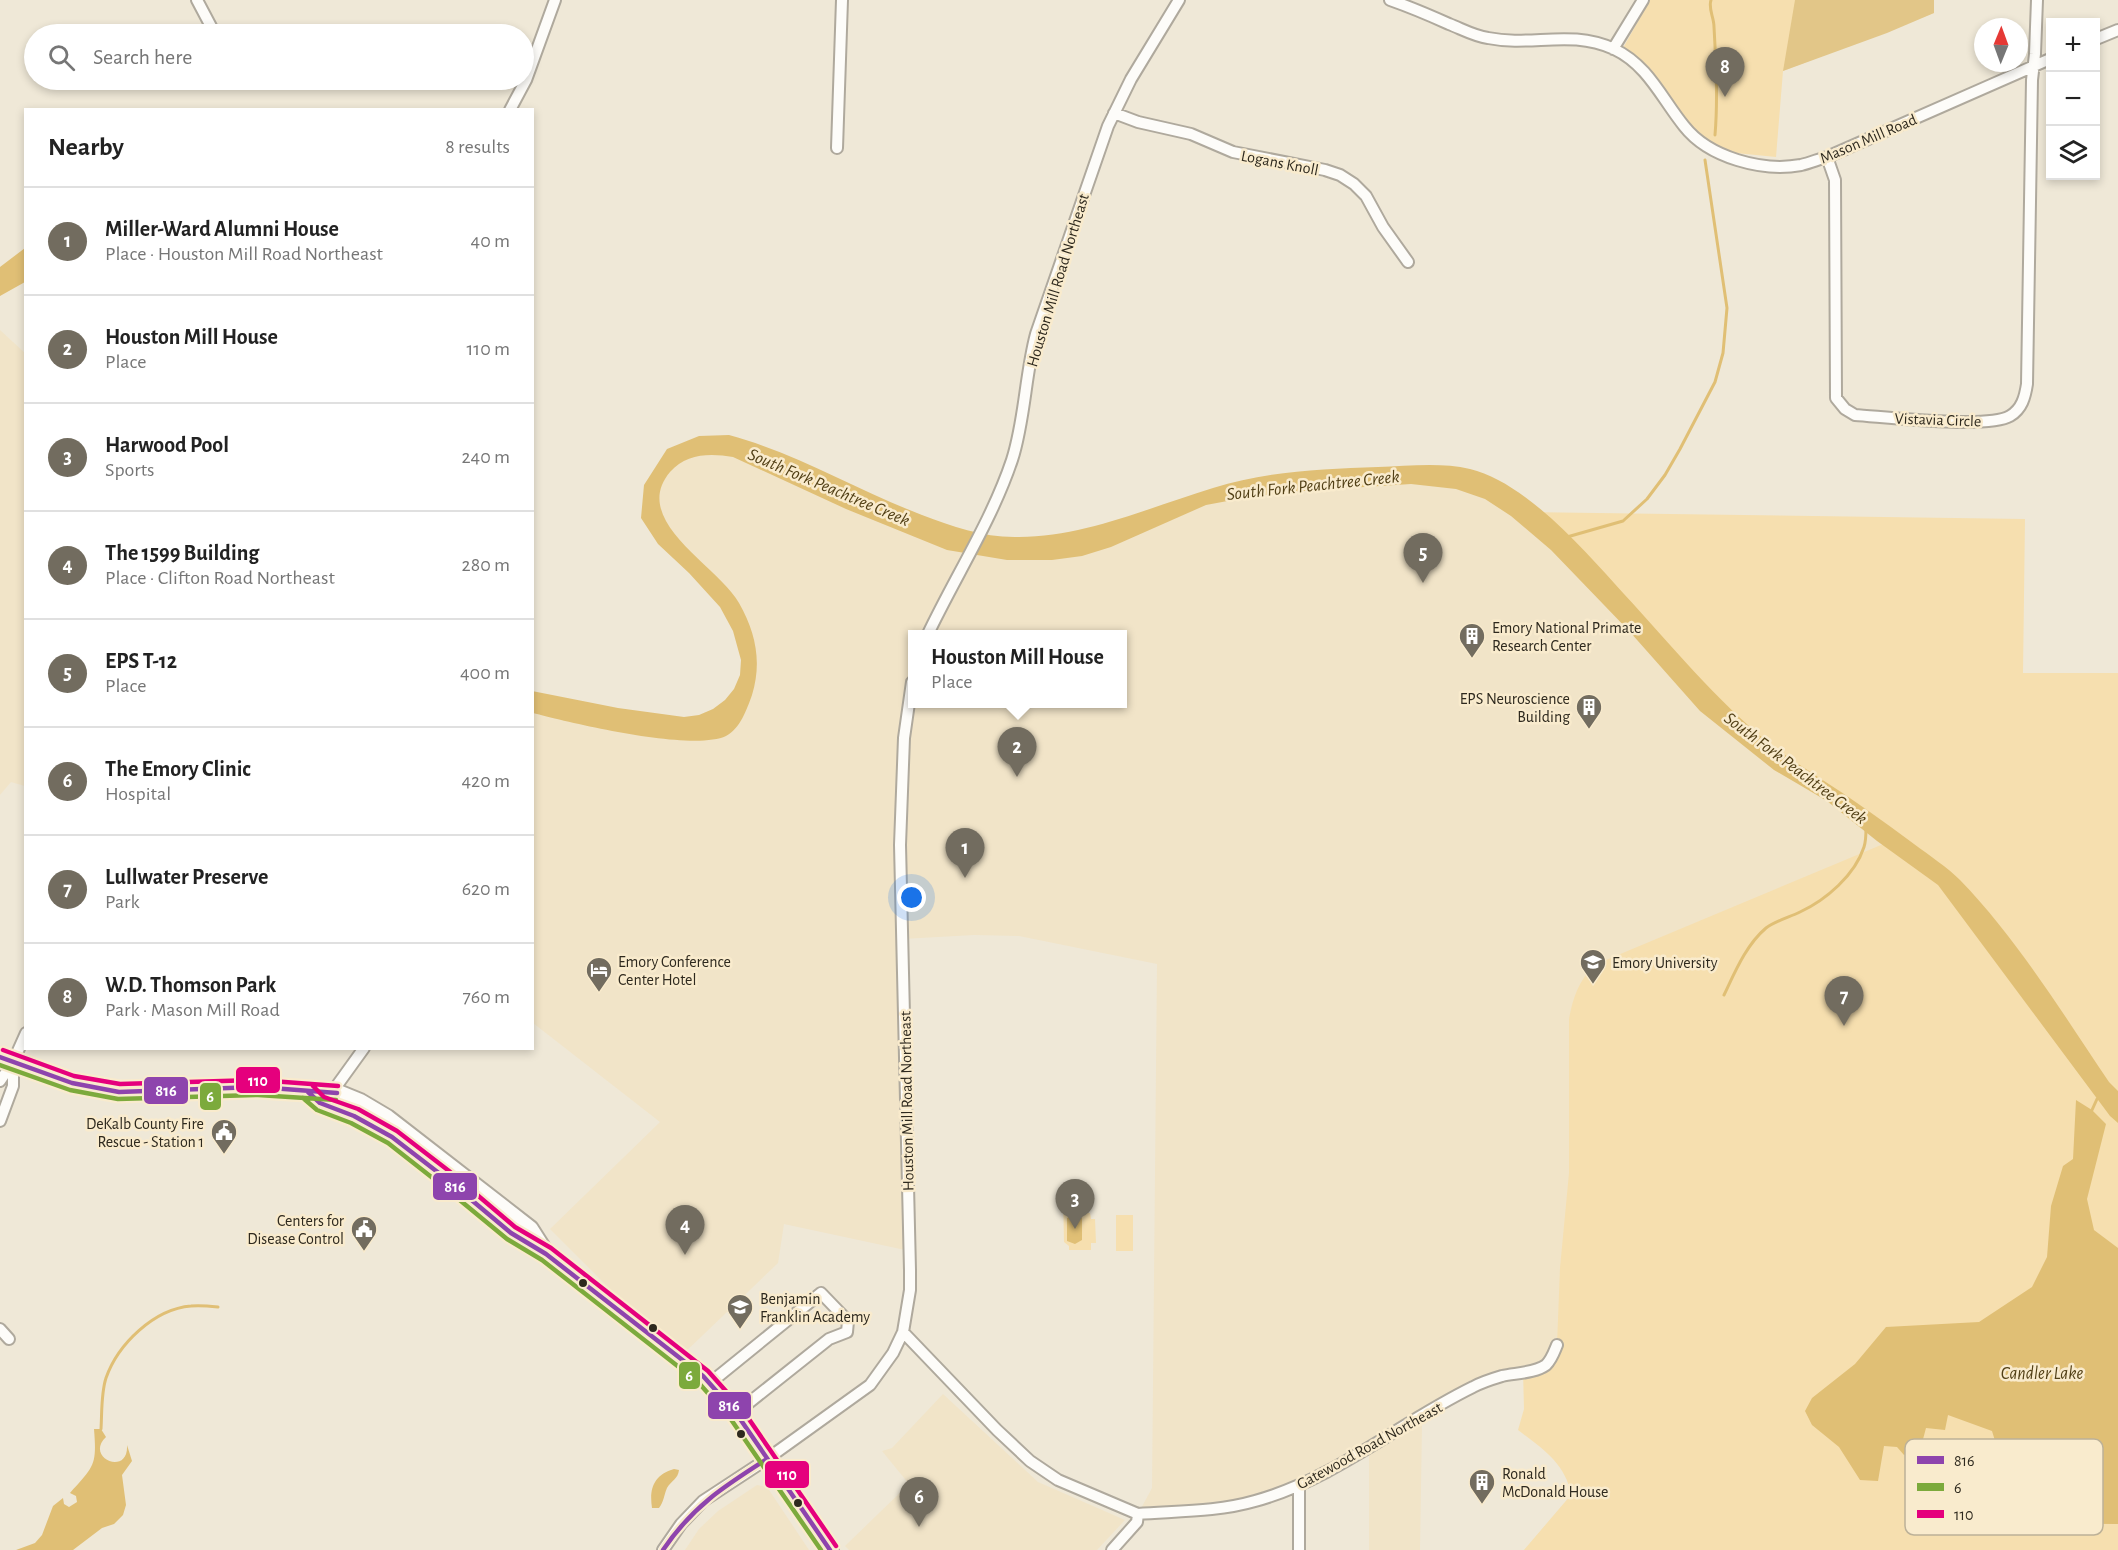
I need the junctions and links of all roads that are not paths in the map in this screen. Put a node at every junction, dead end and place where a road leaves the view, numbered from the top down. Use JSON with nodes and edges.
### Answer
{"nodes":[{"id":1,"x":197,"y":0,"type":"edge"},
{"id":2,"x":555,"y":0,"type":"edge"},
{"id":3,"x":842,"y":0,"type":"edge"},
{"id":4,"x":1179,"y":0,"type":"edge"},
{"id":5,"x":1390,"y":0,"type":"edge"},
{"id":6,"x":1643,"y":0,"type":"edge"},
{"id":7,"x":2037,"y":0,"type":"edge"},
{"id":8,"x":210,"y":24,"type":"edge"},
{"id":9,"x":2118,"y":30,"type":"edge"},
{"id":10,"x":2100,"y":37,"type":"edge"},
{"id":11,"x":1613,"y":49,"type":"junction"},
{"id":12,"x":534,"y":58,"type":"edge"},
{"id":13,"x":2046,"y":61,"type":"edge"},
{"id":14,"x":2034,"y":66,"type":"junction"},
{"id":15,"x":521,"y":90,"type":"edge"},
{"id":16,"x":511,"y":108,"type":"edge"},
{"id":17,"x":1114,"y":113,"type":"junction"},
{"id":18,"x":837,"y":148,"type":"dead end"},
{"id":19,"x":1827,"y":157,"type":"junction"},
{"id":20,"x":1408,"y":262,"type":"dead end"},
{"id":21,"x":930,"y":630,"type":"edge"},
{"id":22,"x":908,"y":708,"type":"edge"},
{"id":23,"x":24,"y":1036,"type":"edge"},
{"id":24,"x":363,"y":1050,"type":"edge"},
{"id":25,"x":7,"y":1060,"type":"edge"},
{"id":26,"x":0,"y":1080,"type":"edge"},
{"id":27,"x":308,"y":1092,"type":"junction"},
{"id":28,"x":333,"y":1092,"type":"junction"},
{"id":29,"x":0,"y":1121,"type":"edge"},
{"id":30,"x":546,"y":1254,"type":"junction"},
{"id":31,"x":0,"y":1329,"type":"edge"},
{"id":32,"x":903,"y":1332,"type":"junction"},
{"id":33,"x":9,"y":1339,"type":"dead end"},
{"id":34,"x":1557,"y":1345,"type":"dead end"},
{"id":35,"x":710,"y":1383,"type":"junction"},
{"id":36,"x":736,"y":1413,"type":"junction"},
{"id":37,"x":767,"y":1459,"type":"junction"},
{"id":38,"x":1299,"y":1485,"type":"junction"},
{"id":39,"x":1138,"y":1514,"type":"junction"},
{"id":40,"x":663,"y":1550,"type":"edge"},
{"id":41,"x":830,"y":1550,"type":"edge"},
{"id":42,"x":1112,"y":1550,"type":"edge"},
{"id":43,"x":1299,"y":1550,"type":"edge"}],
"edges":[{"from":1,"to":8,"type":"street"},
{"from":2,"to":12,"type":"street"},
{"from":3,"to":18,"type":"street"},
{"from":4,"to":17,"type":"street","name":"Houston Mill Road Northeast"},
{"from":5,"to":11,"type":"street","name":"Mason Mill Road"},
{"from":6,"to":11,"type":"street"},
{"from":7,"to":14,"type":"street","name":"Vistavia Circle"},
{"from":9,"to":10,"type":"street"},
{"from":11,"to":19,"type":"street","name":"Mason Mill Road"},
{"from":13,"to":14,"type":"street","name":"Mason Mill Road"},
{"from":14,"to":19,"type":"street","name":"Mason Mill Road"},
{"from":14,"to":19,"type":"street","name":"Vistavia Circle"},
{"from":15,"to":16,"type":"street"},
{"from":17,"to":20,"type":"street","name":"Logans Knoll"},
{"from":17,"to":21,"type":"street","name":"Houston Mill Road Northeast"},
{"from":22,"to":32,"type":"street","name":"Houston Mill Road Northeast"},
{"from":23,"to":25,"type":"street"},
{"from":24,"to":28,"type":"street"},
{"from":25,"to":26,"type":"street"},
{"from":25,"to":27,"type":"main road"},
{"from":25,"to":29,"type":"street"},
{"from":27,"to":28,"type":"main road"},
{"from":27,"to":30,"type":"main road"},
{"from":28,"to":30,"type":"main road"},
{"from":30,"to":35,"type":"main road"},
{"from":31,"to":33,"type":"street"},
{"from":32,"to":37,"type":"street","name":"Houston Mill Road Northeast"},
{"from":32,"to":39,"type":"street"},
{"from":34,"to":38,"type":"street","name":"Gatewood Road Northeast"},
{"from":35,"to":36,"type":"main road"},
{"from":35,"to":36,"type":"street"},
{"from":36,"to":37,"type":"main road"},
{"from":37,"to":40,"type":"street","name":"Houston Mill Road Northeast"},
{"from":37,"to":41,"type":"main road"},
{"from":38,"to":39,"type":"street","name":"Gatewood Road Northeast"},
{"from":38,"to":43,"type":"street"},
{"from":39,"to":42,"type":"street"}]}
